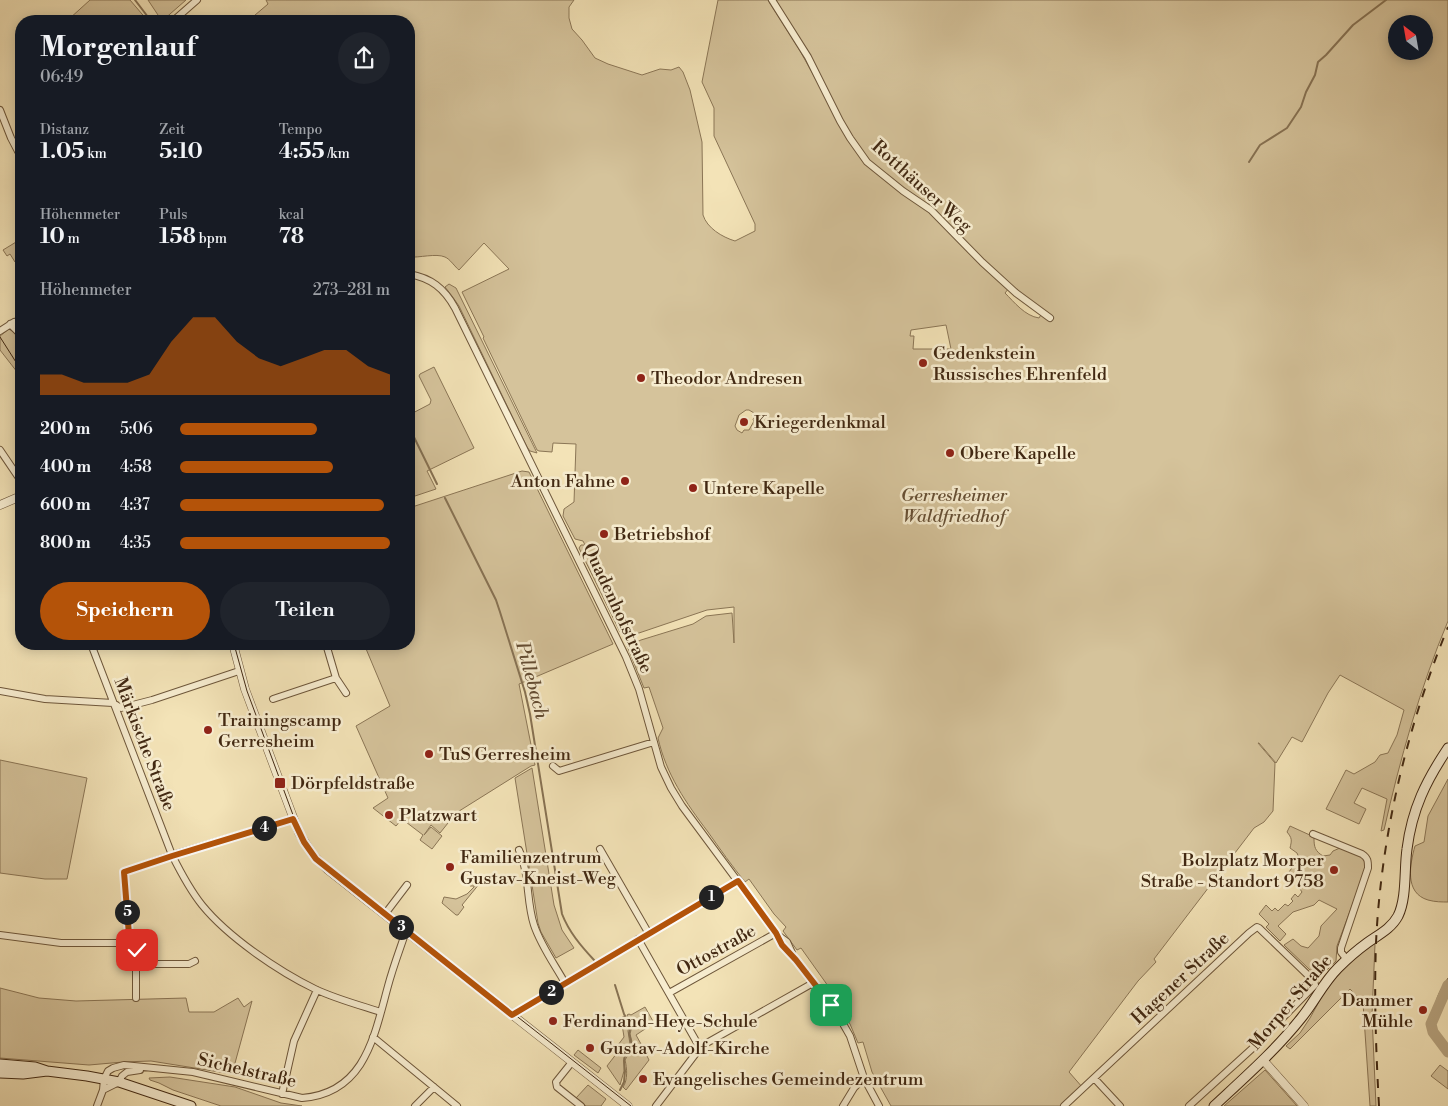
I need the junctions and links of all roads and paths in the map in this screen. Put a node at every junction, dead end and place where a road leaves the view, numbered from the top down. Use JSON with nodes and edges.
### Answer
{"nodes":[{"id":1,"x":197,"y":0,"type":"edge"},
{"id":2,"x":772,"y":0,"type":"edge"},
{"id":3,"x":180,"y":15,"type":"edge"},
{"id":4,"x":0,"y":110,"type":"edge"},
{"id":5,"x":15,"y":142,"type":"edge"},
{"id":6,"x":415,"y":276,"type":"edge"},
{"id":7,"x":1050,"y":318,"type":"dead end"},
{"id":8,"x":15,"y":327,"type":"tunnel mouth"},
{"id":9,"x":0,"y":331,"type":"edge"},
{"id":10,"x":0,"y":450,"type":"edge"},
{"id":11,"x":15,"y":472,"type":"edge"},
{"id":12,"x":15,"y":499,"type":"edge"},
{"id":13,"x":0,"y":505,"type":"edge"},
{"id":14,"x":93,"y":650,"type":"edge"},
{"id":15,"x":234,"y":650,"type":"edge"},
{"id":16,"x":328,"y":650,"type":"edge"},
{"id":17,"x":239,"y":671,"type":"junction"},
{"id":18,"x":336,"y":678,"type":"junction"},
{"id":19,"x":0,"y":690,"type":"edge"},
{"id":20,"x":346,"y":693,"type":"dead end"},
{"id":21,"x":273,"y":699,"type":"dead end"},
{"id":22,"x":113,"y":703,"type":"junction"},
{"id":23,"x":654,"y":742,"type":"junction"},
{"id":24,"x":1448,"y":748,"type":"edge"},
{"id":25,"x":553,"y":766,"type":"dead end"},
{"id":26,"x":293,"y":819,"type":"junction"},
{"id":27,"x":1312,"y":834,"type":"dead end"},
{"id":28,"x":600,"y":849,"type":"dead end"},
{"id":29,"x":519,"y":850,"type":"dead end"},
{"id":30,"x":172,"y":856,"type":"junction"},
{"id":31,"x":738,"y":881,"type":"junction"},
{"id":32,"x":407,"y":885,"type":"dead end"},
{"id":33,"x":385,"y":914,"type":"junction"},
{"id":34,"x":406,"y":931,"type":"junction"},
{"id":35,"x":776,"y":933,"type":"junction"},
{"id":36,"x":648,"y":934,"type":"junction"},
{"id":37,"x":0,"y":935,"type":"edge"},
{"id":38,"x":638,"y":939,"type":"junction"},
{"id":39,"x":128,"y":940,"type":"junction"},
{"id":40,"x":1347,"y":960,"type":"junction"},
{"id":41,"x":194,"y":961,"type":"dead end"},
{"id":42,"x":139,"y":963,"type":"junction"},
{"id":43,"x":813,"y":982,"type":"junction"},
{"id":44,"x":565,"y":983,"type":"junction"},
{"id":45,"x":1315,"y":984,"type":"joint"},
{"id":46,"x":316,"y":990,"type":"junction"},
{"id":47,"x":669,"y":993,"type":"junction"},
{"id":48,"x":136,"y":998,"type":"dead end"},
{"id":49,"x":381,"y":1012,"type":"junction"},
{"id":50,"x":512,"y":1015,"type":"junction"},
{"id":51,"x":373,"y":1037,"type":"junction"},
{"id":52,"x":700,"y":1048,"type":"junction"},
{"id":53,"x":1263,"y":1060,"type":"junction"},
{"id":54,"x":572,"y":1062,"type":"junction"},
{"id":55,"x":0,"y":1064,"type":"edge"},
{"id":56,"x":153,"y":1068,"type":"junction"},
{"id":57,"x":47,"y":1071,"type":"junction"},
{"id":58,"x":0,"y":1073,"type":"edge"},
{"id":59,"x":864,"y":1078,"type":"junction"},
{"id":60,"x":1094,"y":1078,"type":"junction"},
{"id":61,"x":104,"y":1080,"type":"junction"},
{"id":62,"x":119,"y":1082,"type":"junction"},
{"id":63,"x":434,"y":1088,"type":"junction"},
{"id":64,"x":104,"y":1090,"type":"junction"},
{"id":65,"x":282,"y":1094,"type":"junction"},
{"id":66,"x":97,"y":1106,"type":"edge"},
{"id":67,"x":191,"y":1106,"type":"edge"},
{"id":68,"x":415,"y":1106,"type":"edge"},
{"id":69,"x":457,"y":1106,"type":"edge"},
{"id":70,"x":581,"y":1106,"type":"edge"},
{"id":71,"x":628,"y":1106,"type":"edge"},
{"id":72,"x":656,"y":1106,"type":"edge"},
{"id":73,"x":843,"y":1106,"type":"edge"},
{"id":74,"x":879,"y":1106,"type":"edge"},
{"id":75,"x":1064,"y":1106,"type":"edge"},
{"id":76,"x":1120,"y":1106,"type":"edge"},
{"id":77,"x":1189,"y":1106,"type":"edge"},
{"id":78,"x":1214,"y":1106,"type":"edge"},
{"id":79,"x":1304,"y":1106,"type":"edge"}],
"edges":[{"from":1,"to":3,"type":"street"},
{"from":2,"to":7,"type":"street","name":"Rotthäuser Weg"},
{"from":4,"to":5,"type":"street"},
{"from":6,"to":23,"type":"street","name":"Quadenhofstraße"},
{"from":8,"to":9,"type":"street"},
{"from":10,"to":11,"type":"street"},
{"from":12,"to":13,"type":"street"},
{"from":14,"to":22,"type":"street","name":"Märkische Straße"},
{"from":15,"to":17,"type":"street"},
{"from":16,"to":18,"type":"street"},
{"from":17,"to":22,"type":"street"},
{"from":17,"to":26,"type":"street"},
{"from":18,"to":20,"type":"street"},
{"from":18,"to":21,"type":"street"},
{"from":19,"to":22,"type":"street"},
{"from":22,"to":30,"type":"street","name":"Märkische Straße"},
{"from":23,"to":25,"type":"street"},
{"from":23,"to":31,"type":"street","name":"Quadenhofstraße"},
{"from":24,"to":40,"type":"main road","name":"Morper Straße"},
{"from":26,"to":30,"type":"street"},
{"from":26,"to":33,"type":"street"},
{"from":27,"to":40,"type":"street","name":"Morper Straße"},
{"from":28,"to":36,"type":"street"},
{"from":29,"to":44,"type":"street"},
{"from":30,"to":39,"type":"street"},
{"from":30,"to":46,"type":"street","name":"Märkische Straße"},
{"from":31,"to":35,"type":"street","name":"Quadenhofstraße"},
{"from":31,"to":36,"type":"street"},
{"from":32,"to":33,"type":"street"},
{"from":33,"to":34,"type":"street"},
{"from":34,"to":49,"type":"street","name":"Sichelstraße"},
{"from":34,"to":50,"type":"street"},
{"from":35,"to":43,"type":"street","name":"Quadenhofstraße"},
{"from":35,"to":47,"type":"street","name":"Ottostraße"},
{"from":36,"to":38,"type":"street"},
{"from":37,"to":39,"type":"street"},
{"from":38,"to":44,"type":"street"},
{"from":38,"to":47,"type":"street"},
{"from":39,"to":42,"type":"street"},
{"from":40,"to":53,"type":"main road","name":"Morper Straße"},
{"from":41,"to":42,"type":"street"},
{"from":42,"to":48,"type":"street"},
{"from":43,"to":52,"type":"street"},
{"from":43,"to":59,"type":"street","name":"Quadenhofstraße"},
{"from":44,"to":50,"type":"street"},
{"from":45,"to":60,"type":"street","name":"Hagener Straße"},
{"from":45,"to":77,"type":"street","name":"Morper Straße"},
{"from":46,"to":49,"type":"street","name":"Märkische Straße"},
{"from":46,"to":65,"type":"street"},
{"from":47,"to":52,"type":"street"},
{"from":49,"to":51,"type":"street","name":"Sichelstraße"},
{"from":50,"to":54,"type":"street"},
{"from":51,"to":63,"type":"street"},
{"from":51,"to":65,"type":"street","name":"Sichelstraße"},
{"from":52,"to":72,"type":"street"},
{"from":53,"to":78,"type":"main road","name":"Morper Straße"},
{"from":53,"to":79,"type":"street"},
{"from":54,"to":70,"type":"street"},
{"from":54,"to":71,"type":"street"},
{"from":55,"to":57,"type":"main road"},
{"from":56,"to":61,"type":"street","name":"Sichelstraße"},
{"from":56,"to":62,"type":"street","name":"Sichelstraße"},
{"from":56,"to":65,"type":"street","name":"Sichelstraße"},
{"from":57,"to":58,"type":"main road"},
{"from":57,"to":61,"type":"main road"},
{"from":59,"to":73,"type":"street"},
{"from":59,"to":74,"type":"street","name":"Quadenhofstraße"},
{"from":60,"to":75,"type":"street","name":"Hagener Straße"},
{"from":60,"to":76,"type":"street"},
{"from":61,"to":62,"type":"main road"},
{"from":61,"to":64,"type":"street"},
{"from":62,"to":64,"type":"street","name":"Sichelstraße"},
{"from":62,"to":67,"type":"main road"},
{"from":63,"to":68,"type":"street"},
{"from":63,"to":69,"type":"street"},
{"from":64,"to":66,"type":"street"}]}
